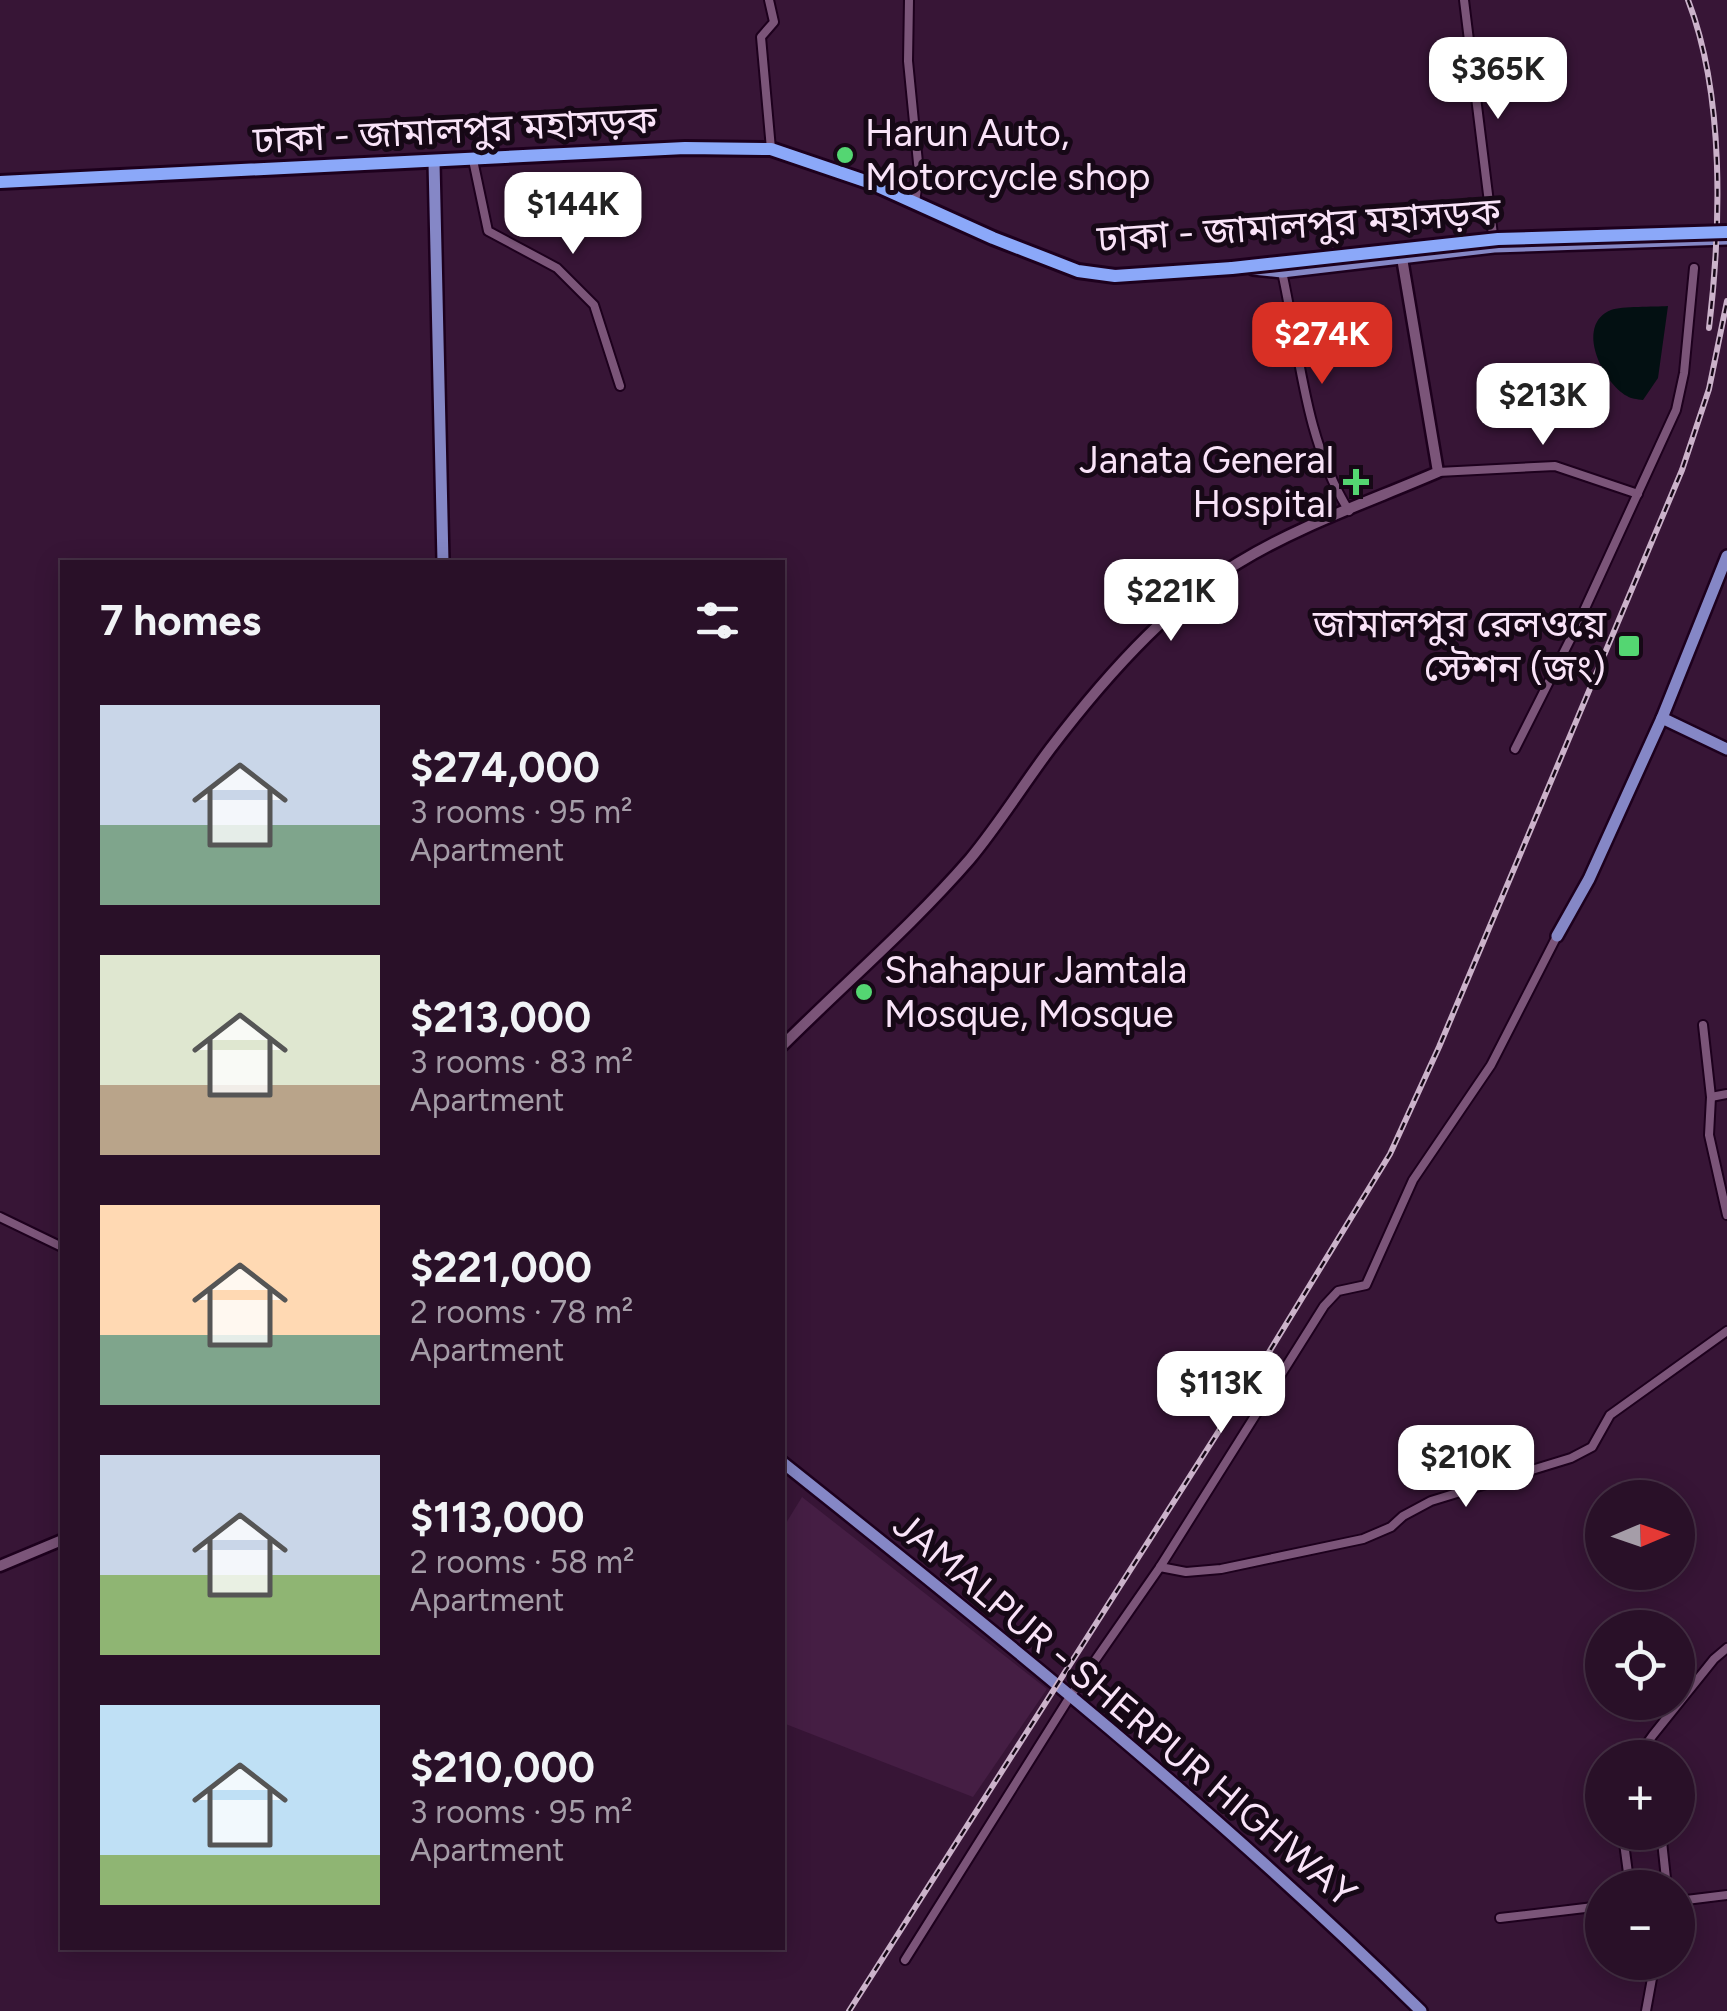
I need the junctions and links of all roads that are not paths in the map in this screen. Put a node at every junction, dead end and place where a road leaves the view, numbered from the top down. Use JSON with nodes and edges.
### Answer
{"nodes":[{"id":1,"x":769,"y":0,"type":"edge"},
{"id":2,"x":910,"y":0,"type":"edge"},
{"id":3,"x":1464,"y":0,"type":"edge"},
{"id":4,"x":771,"y":149,"type":"junction"},
{"id":5,"x":473,"y":160,"type":"junction"},
{"id":6,"x":434,"y":162,"type":"junction"},
{"id":7,"x":0,"y":182,"type":"edge"},
{"id":8,"x":916,"y":203,"type":"junction"},
{"id":9,"x":1727,"y":235,"type":"edge"},
{"id":10,"x":1494,"y":247,"type":"junction"},
{"id":11,"x":1402,"y":258,"type":"junction"},
{"id":12,"x":1232,"y":268,"type":"junction"},
{"id":13,"x":1694,"y":268,"type":"dead end"},
{"id":14,"x":1282,"y":272,"type":"junction"},
{"id":15,"x":620,"y":386,"type":"dead end"},
{"id":16,"x":1438,"y":472,"type":"junction"},
{"id":17,"x":1638,"y":494,"type":"junction"},
{"id":18,"x":1349,"y":510,"type":"junction"},
{"id":19,"x":1727,"y":556,"type":"edge"},
{"id":20,"x":443,"y":560,"type":"edge"},
{"id":21,"x":1724,"y":574,"type":"edge"},
{"id":22,"x":1662,"y":718,"type":"junction"},
{"id":23,"x":1514,"y":749,"type":"dead end"},
{"id":24,"x":1727,"y":749,"type":"edge"},
{"id":25,"x":1557,"y":936,"type":"joint"},
{"id":26,"x":1703,"y":1025,"type":"dead end"},
{"id":27,"x":785,"y":1043,"type":"edge"},
{"id":28,"x":1727,"y":1094,"type":"edge"},
{"id":29,"x":1711,"y":1097,"type":"junction"},
{"id":30,"x":1727,"y":1214,"type":"edge"},
{"id":31,"x":0,"y":1217,"type":"edge"},
{"id":32,"x":60,"y":1246,"type":"edge"},
{"id":33,"x":1727,"y":1331,"type":"edge"},
{"id":34,"x":785,"y":1464,"type":"edge"},
{"id":35,"x":60,"y":1541,"type":"edge"},
{"id":36,"x":0,"y":1566,"type":"edge"},
{"id":37,"x":1160,"y":1567,"type":"junction"},
{"id":38,"x":1727,"y":1648,"type":"edge"},
{"id":39,"x":1071,"y":1695,"type":"junction"},
{"id":40,"x":1650,"y":1740,"type":"edge"},
{"id":41,"x":1727,"y":1895,"type":"edge"},
{"id":42,"x":1695,"y":1898,"type":"edge"},
{"id":43,"x":1585,"y":1908,"type":"edge"},
{"id":44,"x":1500,"y":1918,"type":"dead end"},
{"id":45,"x":905,"y":1960,"type":"dead end"},
{"id":46,"x":1652,"y":1980,"type":"edge"},
{"id":47,"x":1421,"y":2011,"type":"edge"},
{"id":48,"x":1646,"y":2011,"type":"edge"}],
"edges":[{"from":1,"to":4,"type":"street"},
{"from":2,"to":8,"type":"street"},
{"from":3,"to":10,"type":"street"},
{"from":4,"to":5,"type":"highway","name":"ঢাকা - জামালপুর মহাসড়ক"},
{"from":4,"to":8,"type":"highway","name":"ঢাকা - জামালপুর মহাসড়ক"},
{"from":5,"to":6,"type":"highway","name":"ঢাকা - জামালপুর মহাসড়ক"},
{"from":5,"to":15,"type":"street"},
{"from":6,"to":7,"type":"highway","name":"ঢাকা - জামালপুর মহাসড়ক"},
{"from":6,"to":20,"type":"main road"},
{"from":8,"to":12,"type":"highway","name":"ঢাকা - জামালপুর মহাসড়ক"},
{"from":9,"to":10,"type":"main road"},
{"from":9,"to":12,"type":"highway","name":"ঢাকা - জামালপুর মহাসড়ক","bridge":true},
{"from":10,"to":11,"type":"main road"},
{"from":11,"to":14,"type":"main road"},
{"from":11,"to":16,"type":"main road"},
{"from":12,"to":14,"type":"main road"},
{"from":13,"to":17,"type":"street"},
{"from":14,"to":18,"type":"street"},
{"from":16,"to":17,"type":"street"},
{"from":16,"to":18,"type":"main road"},
{"from":17,"to":23,"type":"street"},
{"from":18,"to":27,"type":"main road"},
{"from":19,"to":21,"type":"main road"},
{"from":21,"to":22,"type":"main road"},
{"from":22,"to":24,"type":"main road"},
{"from":22,"to":25,"type":"main road"},
{"from":25,"to":37,"type":"street"},
{"from":26,"to":29,"type":"street"},
{"from":28,"to":29,"type":"street"},
{"from":29,"to":30,"type":"street"},
{"from":31,"to":32,"type":"street"},
{"from":33,"to":37,"type":"street"},
{"from":34,"to":39,"type":"main road","name":"JAMALPUR - SHERPUR HIGHWAY"},
{"from":35,"to":36,"type":"main road"},
{"from":37,"to":39,"type":"street"},
{"from":38,"to":40,"type":"street"},
{"from":39,"to":45,"type":"street"},
{"from":39,"to":47,"type":"main road","name":"JAMALPUR - SHERPUR HIGHWAY"},
{"from":41,"to":42,"type":"street"},
{"from":43,"to":44,"type":"street"},
{"from":46,"to":48,"type":"street"}]}
